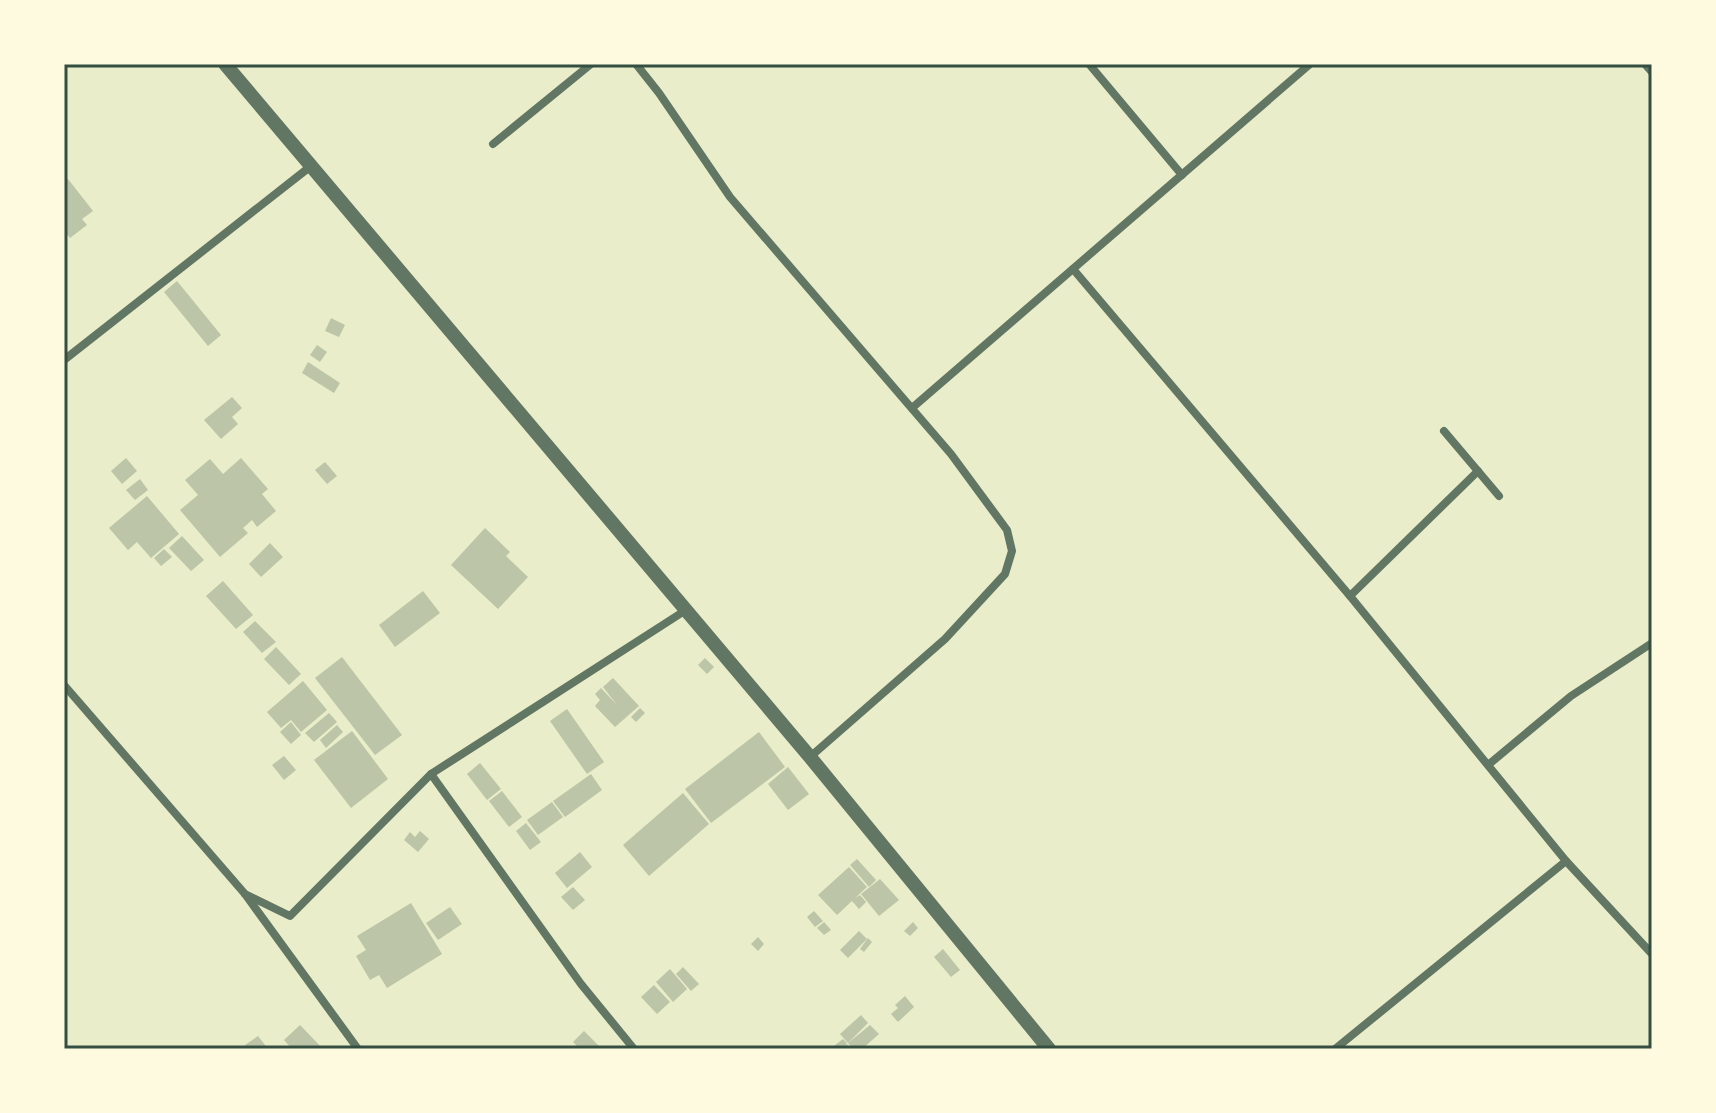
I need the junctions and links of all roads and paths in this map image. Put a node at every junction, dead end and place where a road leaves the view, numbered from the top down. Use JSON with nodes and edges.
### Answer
{"nodes":[{"id":1,"x":225,"y":64,"type":"edge"},
{"id":2,"x":591,"y":64,"type":"edge"},
{"id":3,"x":636,"y":64,"type":"edge"},
{"id":4,"x":1089,"y":64,"type":"edge"},
{"id":5,"x":1310,"y":64,"type":"edge"},
{"id":6,"x":1645,"y":64,"type":"edge"},
{"id":7,"x":1652,"y":72,"type":"edge"},
{"id":8,"x":493,"y":144,"type":"dead end"},
{"id":9,"x":311,"y":166,"type":"junction"},
{"id":10,"x":1182,"y":175,"type":"junction"},
{"id":11,"x":1073,"y":269,"type":"junction"},
{"id":12,"x":64,"y":360,"type":"edge"},
{"id":13,"x":912,"y":408,"type":"junction"},
{"id":14,"x":1444,"y":431,"type":"dead end"},
{"id":15,"x":1478,"y":471,"type":"junction"},
{"id":16,"x":1499,"y":496,"type":"dead end"},
{"id":17,"x":1350,"y":596,"type":"junction"},
{"id":18,"x":686,"y":610,"type":"junction"},
{"id":19,"x":1652,"y":643,"type":"edge"},
{"id":20,"x":64,"y":685,"type":"edge"},
{"id":21,"x":810,"y":757,"type":"junction"},
{"id":22,"x":1488,"y":765,"type":"junction"},
{"id":23,"x":431,"y":774,"type":"junction"},
{"id":24,"x":1566,"y":861,"type":"junction"},
{"id":25,"x":245,"y":894,"type":"junction"},
{"id":26,"x":1652,"y":954,"type":"edge"},
{"id":27,"x":1347,"y":1045,"type":"edge"},
{"id":28,"x":358,"y":1049,"type":"edge"},
{"id":29,"x":634,"y":1049,"type":"edge"},
{"id":30,"x":1049,"y":1049,"type":"edge"},
{"id":31,"x":1335,"y":1049,"type":"edge"}],
"edges":[{"from":1,"to":9,"type":"street"},
{"from":2,"to":8,"type":"street"},
{"from":3,"to":13,"type":"street"},
{"from":4,"to":10,"type":"street"},
{"from":5,"to":10,"type":"street"},
{"from":6,"to":7,"type":"street"},
{"from":9,"to":12,"type":"street"},
{"from":9,"to":18,"type":"street"},
{"from":10,"to":11,"type":"street"},
{"from":11,"to":13,"type":"street"},
{"from":11,"to":17,"type":"street"},
{"from":13,"to":21,"type":"street"},
{"from":14,"to":15,"type":"street"},
{"from":15,"to":16,"type":"street"},
{"from":15,"to":17,"type":"street"},
{"from":17,"to":22,"type":"street"},
{"from":18,"to":21,"type":"street"},
{"from":18,"to":23,"type":"street"},
{"from":19,"to":22,"type":"street"},
{"from":20,"to":25,"type":"street"},
{"from":21,"to":30,"type":"street"},
{"from":22,"to":24,"type":"street"},
{"from":23,"to":25,"type":"street"},
{"from":23,"to":29,"type":"street"},
{"from":24,"to":26,"type":"street"},
{"from":24,"to":27,"type":"street"},
{"from":25,"to":28,"type":"street"},
{"from":27,"to":31,"type":"street"}]}
